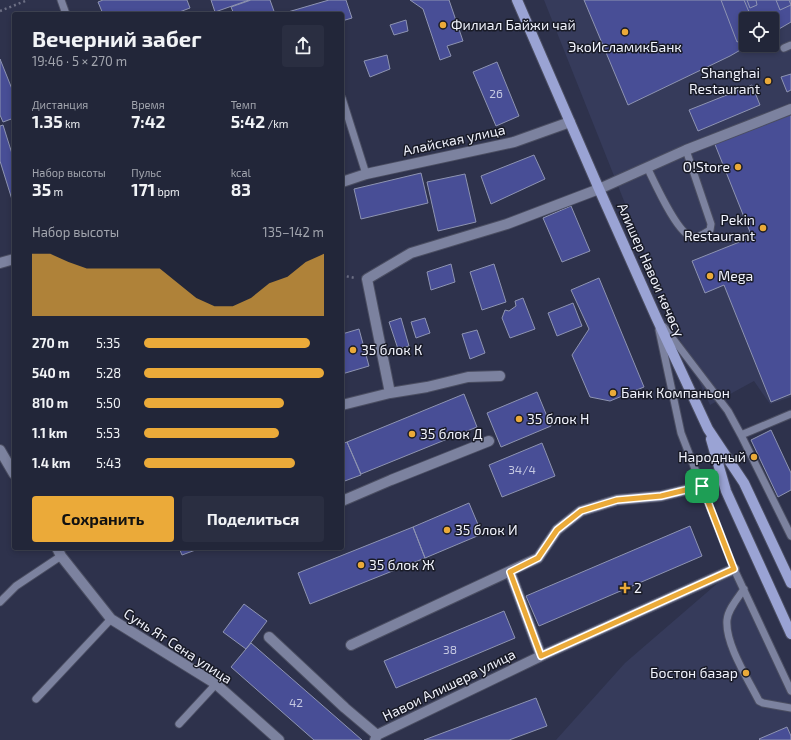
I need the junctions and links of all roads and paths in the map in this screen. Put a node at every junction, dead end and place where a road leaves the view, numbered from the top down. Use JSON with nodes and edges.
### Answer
{"nodes":[{"id":1,"x":28,"y":0,"type":"edge"},
{"id":2,"x":61,"y":0,"type":"edge"},
{"id":3,"x":517,"y":0,"type":"edge"},
{"id":4,"x":0,"y":11,"type":"edge"},
{"id":5,"x":65,"y":12,"type":"edge"},
{"id":6,"x":344,"y":104,"type":"edge"},
{"id":7,"x":791,"y":108,"type":"edge"},
{"id":8,"x":570,"y":122,"type":"junction"},
{"id":9,"x":686,"y":150,"type":"junction"},
{"id":10,"x":647,"y":167,"type":"junction"},
{"id":11,"x":366,"y":174,"type":"junction"},
{"id":12,"x":344,"y":181,"type":"edge"},
{"id":13,"x":599,"y":189,"type":"junction"},
{"id":14,"x":12,"y":260,"type":"edge"},
{"id":15,"x":0,"y":263,"type":"edge"},
{"id":16,"x":656,"y":317,"type":"junction"},
{"id":17,"x":500,"y":376,"type":"dead end"},
{"id":18,"x":390,"y":392,"type":"junction"},
{"id":19,"x":344,"y":404,"type":"edge"},
{"id":20,"x":791,"y":414,"type":"edge"},
{"id":21,"x":708,"y":429,"type":"junction"},
{"id":22,"x":741,"y":435,"type":"junction"},
{"id":23,"x":489,"y":441,"type":"dead end"},
{"id":24,"x":0,"y":450,"type":"edge"},
{"id":25,"x":12,"y":471,"type":"edge"},
{"id":26,"x":702,"y":486,"type":"junction"},
{"id":27,"x":344,"y":500,"type":"edge"},
{"id":28,"x":790,"y":534,"type":"edge"},
{"id":29,"x":59,"y":552,"type":"edge"},
{"id":30,"x":734,"y":569,"type":"junction"},
{"id":31,"x":510,"y":572,"type":"junction"},
{"id":32,"x":791,"y":583,"type":"edge"},
{"id":33,"x":744,"y":589,"type":"junction"},
{"id":34,"x":0,"y":602,"type":"edge"},
{"id":35,"x":111,"y":619,"type":"junction"},
{"id":36,"x":791,"y":634,"type":"edge"},
{"id":37,"x":269,"y":637,"type":"dead end"},
{"id":38,"x":351,"y":644,"type":"dead end"},
{"id":39,"x":541,"y":656,"type":"junction"},
{"id":40,"x":216,"y":684,"type":"junction"},
{"id":41,"x":791,"y":691,"type":"edge"},
{"id":42,"x":36,"y":699,"type":"dead end"},
{"id":43,"x":791,"y":708,"type":"edge"},
{"id":44,"x":179,"y":724,"type":"dead end"},
{"id":45,"x":376,"y":738,"type":"edge"},
{"id":46,"x":279,"y":740,"type":"edge"}],
"edges":[{"from":1,"to":4,"type":"path"},
{"from":2,"to":5,"type":"lane"},
{"from":3,"to":8,"type":"main road","name":"Алишер Навои көчөсү"},
{"from":6,"to":11,"type":"lane"},
{"from":7,"to":9,"type":"street"},
{"from":8,"to":11,"type":"street","name":"Алайская улица"},
{"from":8,"to":13,"type":"main road","name":"Алишер Навои көчөсү"},
{"from":9,"to":10,"type":"street"},
{"from":9,"to":10,"type":"lane"},
{"from":10,"to":13,"type":"street"},
{"from":11,"to":12,"type":"street","name":"Алайская улица"},
{"from":13,"to":16,"type":"main road","name":"Алишер Навои көчөсү"},
{"from":13,"to":18,"type":"street"},
{"from":14,"to":15,"type":"street"},
{"from":16,"to":21,"type":"main road","name":"Алишер Навои көчөсү"},
{"from":16,"to":22,"type":"lane"},
{"from":16,"to":26,"type":"lane"},
{"from":17,"to":18,"type":"street"},
{"from":18,"to":19,"type":"street"},
{"from":20,"to":22,"type":"lane"},
{"from":21,"to":32,"type":"main road","name":"Алишер Навои көчөсү"},
{"from":21,"to":36,"type":"main road","name":"Алишер Навои көчөсү"},
{"from":22,"to":28,"type":"lane"},
{"from":23,"to":27,"type":"street"},
{"from":24,"to":25,"type":"street"},
{"from":26,"to":30,"type":"lane"},
{"from":26,"to":31,"type":"street"},
{"from":29,"to":34,"type":"lane"},
{"from":29,"to":35,"type":"street","name":"Сунь Ят Сена улица"},
{"from":30,"to":33,"type":"lane"},
{"from":30,"to":39,"type":"street","name":"Навои Алишера улица"},
{"from":31,"to":38,"type":"street"},
{"from":31,"to":39,"type":"street"},
{"from":33,"to":41,"type":"lane"},
{"from":33,"to":43,"type":"lane"},
{"from":35,"to":40,"type":"street","name":"Сунь Ят Сена улица"},
{"from":35,"to":42,"type":"lane"},
{"from":37,"to":45,"type":"street"},
{"from":39,"to":45,"type":"street","name":"Навои Алишера улица"},
{"from":40,"to":44,"type":"lane"},
{"from":40,"to":46,"type":"street","name":"Сунь Ят Сена улица"}]}
